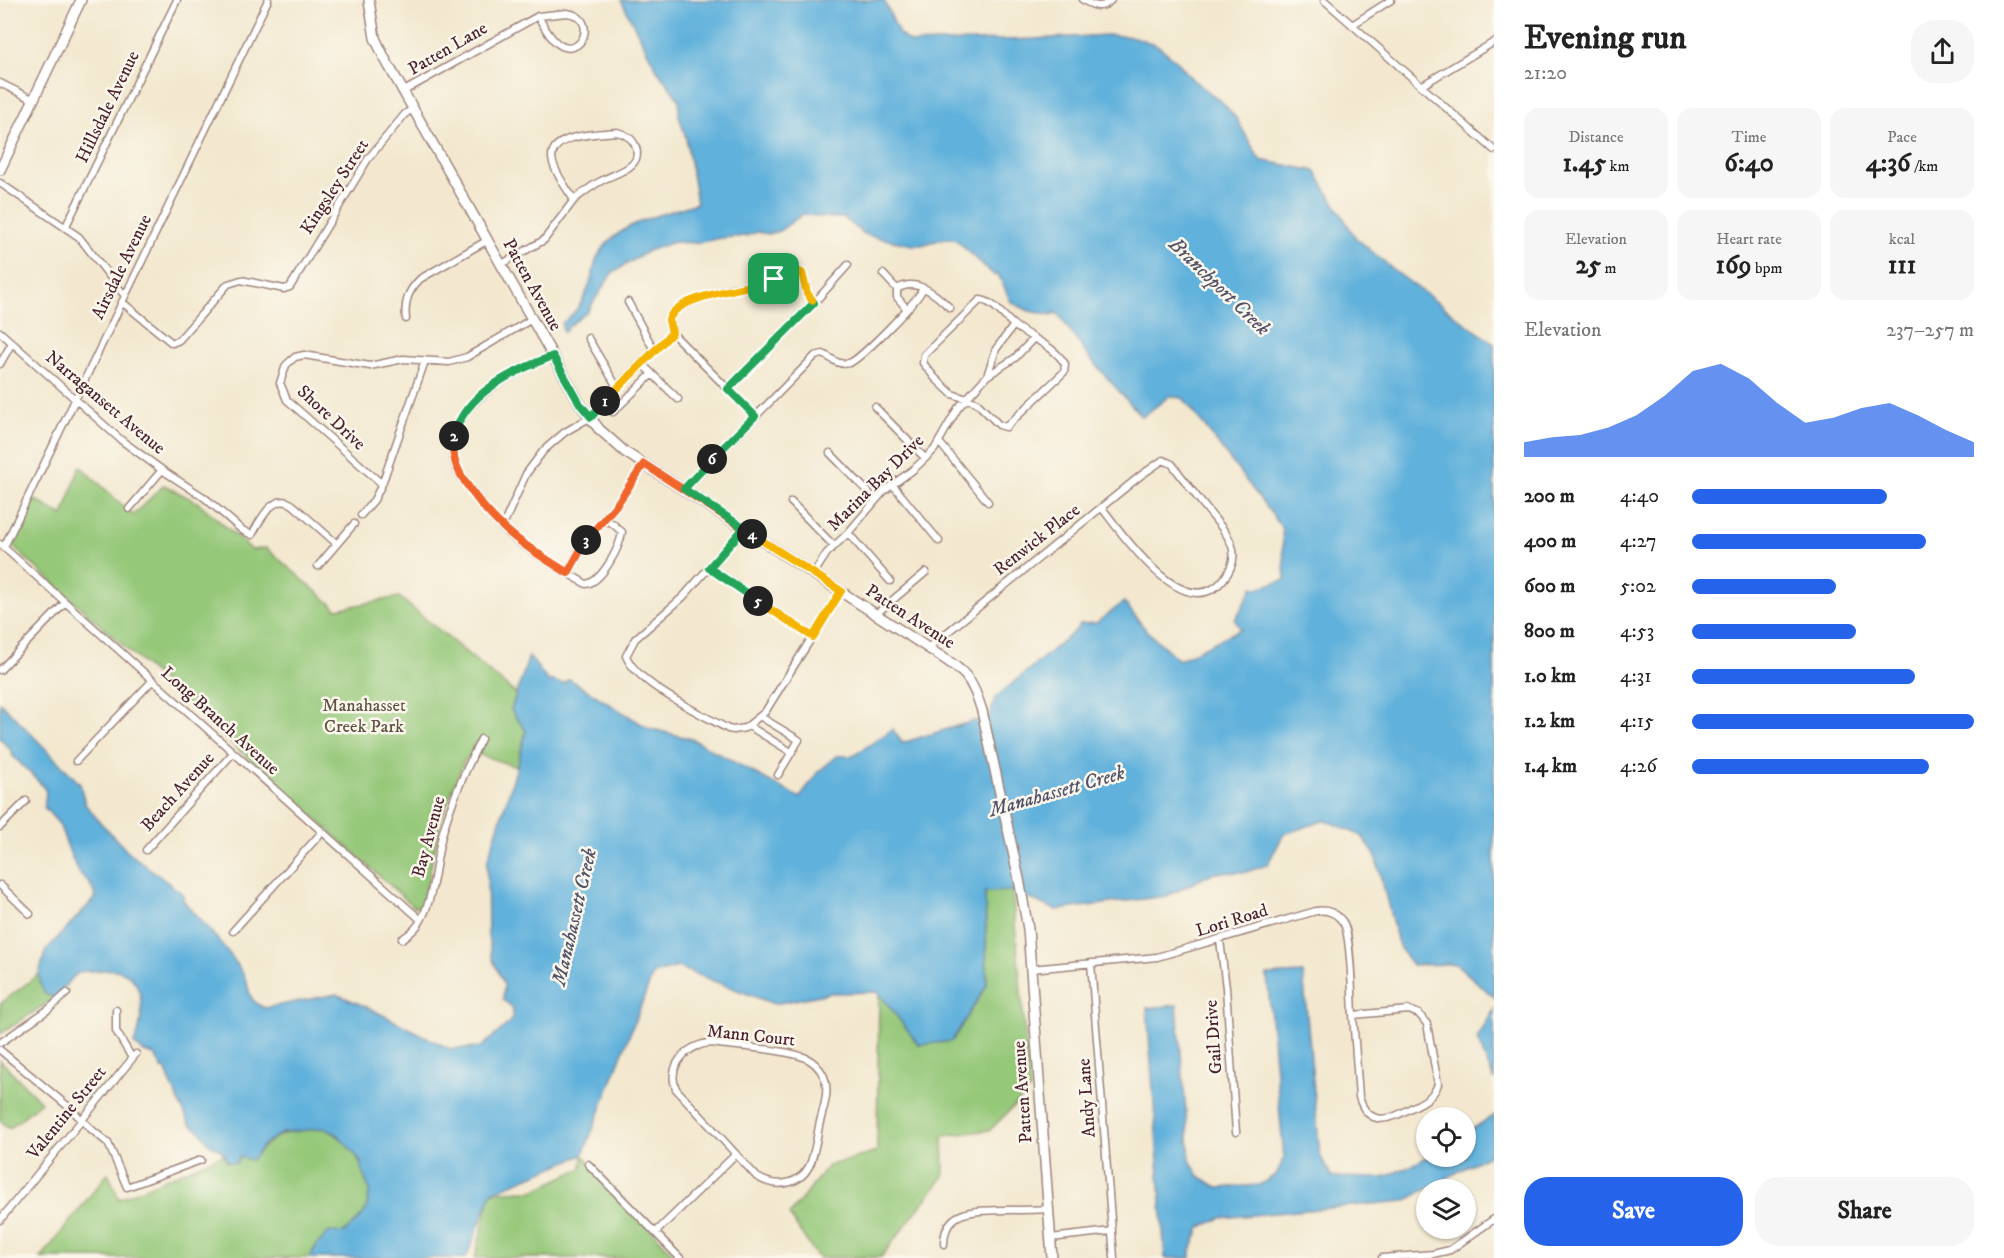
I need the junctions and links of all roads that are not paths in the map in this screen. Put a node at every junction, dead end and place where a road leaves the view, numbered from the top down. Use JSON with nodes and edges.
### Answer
{"nodes":[{"id":1,"x":81,"y":0,"type":"edge"},
{"id":2,"x":177,"y":0,"type":"edge"},
{"id":3,"x":268,"y":0,"type":"edge"},
{"id":4,"x":368,"y":0,"type":"edge"},
{"id":5,"x":1083,"y":0,"type":"edge"},
{"id":6,"x":1111,"y":0,"type":"edge"},
{"id":7,"x":1324,"y":0,"type":"edge"},
{"id":8,"x":1391,"y":0,"type":"edge"},
{"id":9,"x":538,"y":16,"type":"junction"},
{"id":10,"x":1352,"y":25,"type":"junction"},
{"id":11,"x":1494,"y":42,"type":"edge"},
{"id":12,"x":0,"y":83,"type":"edge"},
{"id":13,"x":1421,"y":86,"type":"junction"},
{"id":14,"x":404,"y":91,"type":"junction"},
{"id":15,"x":34,"y":100,"type":"junction"},
{"id":16,"x":414,"y":108,"type":"junction"},
{"id":17,"x":1494,"y":140,"type":"edge"},
{"id":18,"x":1487,"y":144,"type":"junction"},
{"id":19,"x":1494,"y":150,"type":"edge"},
{"id":20,"x":0,"y":170,"type":"edge"},
{"id":21,"x":0,"y":183,"type":"edge"},
{"id":22,"x":574,"y":200,"type":"junction"},
{"id":23,"x":66,"y":226,"type":"junction"},
{"id":24,"x":488,"y":240,"type":"junction"},
{"id":25,"x":501,"y":264,"type":"junction"},
{"id":26,"x":848,"y":265,"type":"dead end"},
{"id":27,"x":882,"y":274,"type":"dead end"},
{"id":28,"x":897,"y":289,"type":"junction"},
{"id":29,"x":922,"y":290,"type":"junction"},
{"id":30,"x":123,"y":299,"type":"junction"},
{"id":31,"x":628,"y":302,"type":"dead end"},
{"id":32,"x":814,"y":303,"type":"junction"},
{"id":33,"x":950,"y":308,"type":"dead end"},
{"id":34,"x":906,"y":309,"type":"junction"},
{"id":35,"x":406,"y":319,"type":"dead end"},
{"id":36,"x":532,"y":319,"type":"junction"},
{"id":37,"x":1014,"y":326,"type":"junction"},
{"id":38,"x":0,"y":332,"type":"edge"},
{"id":39,"x":672,"y":333,"type":"junction"},
{"id":40,"x":588,"y":338,"type":"dead end"},
{"id":41,"x":1034,"y":338,"type":"junction"},
{"id":42,"x":12,"y":343,"type":"junction"},
{"id":43,"x":654,"y":350,"type":"junction"},
{"id":44,"x":553,"y":356,"type":"junction"},
{"id":45,"x":425,"y":361,"type":"junction"},
{"id":46,"x":641,"y":363,"type":"junction"},
{"id":47,"x":0,"y":364,"type":"edge"},
{"id":48,"x":652,"y":374,"type":"junction"},
{"id":49,"x":987,"y":376,"type":"junction"},
{"id":50,"x":617,"y":387,"type":"junction"},
{"id":51,"x":728,"y":389,"type":"junction"},
{"id":52,"x":75,"y":399,"type":"junction"},
{"id":53,"x":678,"y":399,"type":"dead end"},
{"id":54,"x":966,"y":399,"type":"junction"},
{"id":55,"x":875,"y":407,"type":"dead end"},
{"id":56,"x":613,"y":412,"type":"dead end"},
{"id":57,"x":755,"y":416,"type":"junction"},
{"id":58,"x":591,"y":417,"type":"junction"},
{"id":59,"x":939,"y":442,"type":"junction"},
{"id":60,"x":830,"y":453,"type":"dead end"},
{"id":61,"x":925,"y":458,"type":"junction"},
{"id":62,"x":644,"y":464,"type":"junction"},
{"id":63,"x":162,"y":471,"type":"junction"},
{"id":64,"x":382,"y":484,"type":"junction"},
{"id":65,"x":892,"y":484,"type":"junction"},
{"id":66,"x":684,"y":489,"type":"junction"},
{"id":67,"x":876,"y":500,"type":"junction"},
{"id":68,"x":790,"y":502,"type":"dead end"},
{"id":69,"x":988,"y":502,"type":"dead end"},
{"id":70,"x":1102,"y":508,"type":"junction"},
{"id":71,"x":129,"y":509,"type":"dead end"},
{"id":72,"x":361,"y":514,"type":"dead end"},
{"id":73,"x":603,"y":520,"type":"junction"},
{"id":74,"x":354,"y":524,"type":"dead end"},
{"id":75,"x":502,"y":528,"type":"junction"},
{"id":76,"x":744,"y":528,"type":"junction"},
{"id":77,"x":848,"y":532,"type":"junction"},
{"id":78,"x":939,"y":541,"type":"dead end"},
{"id":79,"x":337,"y":544,"type":"junction"},
{"id":80,"x":2,"y":545,"type":"edge"},
{"id":81,"x":834,"y":546,"type":"junction"},
{"id":82,"x":318,"y":566,"type":"dead end"},
{"id":83,"x":709,"y":568,"type":"junction"},
{"id":84,"x":926,"y":572,"type":"dead end"},
{"id":85,"x":568,"y":573,"type":"junction"},
{"id":86,"x":814,"y":573,"type":"junction"},
{"id":87,"x":890,"y":581,"type":"dead end"},
{"id":88,"x":841,"y":591,"type":"junction"},
{"id":89,"x":65,"y":603,"type":"junction"},
{"id":90,"x":876,"y":614,"type":"junction"},
{"id":91,"x":813,"y":637,"type":"junction"},
{"id":92,"x":928,"y":648,"type":"junction"},
{"id":93,"x":0,"y":670,"type":"edge"},
{"id":94,"x":152,"y":681,"type":"junction"},
{"id":95,"x":761,"y":717,"type":"junction"},
{"id":96,"x":749,"y":726,"type":"junction"},
{"id":97,"x":481,"y":739,"type":"dead end"},
{"id":98,"x":791,"y":752,"type":"junction"},
{"id":99,"x":233,"y":753,"type":"junction"},
{"id":100,"x":76,"y":761,"type":"dead end"},
{"id":101,"x":778,"y":775,"type":"dead end"},
{"id":102,"x":26,"y":801,"type":"dead end"},
{"id":103,"x":0,"y":827,"type":"edge"},
{"id":104,"x":322,"y":832,"type":"junction"},
{"id":105,"x":146,"y":850,"type":"dead end"},
{"id":106,"x":0,"y":885,"type":"edge"},
{"id":107,"x":30,"y":915,"type":"dead end"},
{"id":108,"x":421,"y":920,"type":"junction"},
{"id":109,"x":233,"y":931,"type":"dead end"},
{"id":110,"x":402,"y":939,"type":"dead end"},
{"id":111,"x":1220,"y":940,"type":"junction"},
{"id":112,"x":1091,"y":963,"type":"junction"},
{"id":113,"x":1031,"y":969,"type":"junction"},
{"id":114,"x":67,"y":993,"type":"dead end"},
{"id":115,"x":116,"y":1010,"type":"dead end"},
{"id":116,"x":1353,"y":1015,"type":"junction"},
{"id":117,"x":0,"y":1043,"type":"edge"},
{"id":118,"x":0,"y":1050,"type":"edge"},
{"id":119,"x":82,"y":1120,"type":"junction"},
{"id":120,"x":1236,"y":1132,"type":"dead end"},
{"id":121,"x":735,"y":1155,"type":"junction"},
{"id":122,"x":201,"y":1160,"type":"dead end"},
{"id":123,"x":588,"y":1164,"type":"dead end"},
{"id":124,"x":1048,"y":1209,"type":"junction"},
{"id":125,"x":0,"y":1219,"type":"edge"},
{"id":126,"x":1494,"y":1220,"type":"edge"},
{"id":127,"x":1112,"y":1231,"type":"junction"},
{"id":128,"x":656,"y":1232,"type":"junction"},
{"id":129,"x":1050,"y":1238,"type":"junction"},
{"id":130,"x":944,"y":1244,"type":"dead end"},
{"id":131,"x":680,"y":1258,"type":"edge"},
{"id":132,"x":1052,"y":1258,"type":"edge"},
{"id":133,"x":1114,"y":1258,"type":"edge"},
{"id":134,"x":1382,"y":1258,"type":"edge"}],
"edges":[{"from":1,"to":15,"type":"street"},
{"from":2,"to":23,"type":"street","name":"Hillsdale Avenue"},
{"from":3,"to":30,"type":"street","name":"Airsdale Avenue"},
{"from":4,"to":14,"type":"street","name":"Patten Avenue"},
{"from":5,"to":6,"type":"street"},
{"from":7,"to":10,"type":"street"},
{"from":8,"to":10,"type":"street"},
{"from":9,"to":9,"type":"street","name":"Patten Lane"},
{"from":9,"to":14,"type":"street","name":"Patten Lane"},
{"from":10,"to":13,"type":"street"},
{"from":11,"to":13,"type":"street"},
{"from":12,"to":15,"type":"street"},
{"from":13,"to":18,"type":"street"},
{"from":14,"to":16,"type":"street","name":"Patten Avenue"},
{"from":15,"to":20,"type":"street"},
{"from":16,"to":24,"type":"street","name":"Patten Avenue"},
{"from":16,"to":30,"type":"street","name":"Kingsley Street"},
{"from":17,"to":18,"type":"street"},
{"from":18,"to":19,"type":"street"},
{"from":21,"to":23,"type":"street"},
{"from":22,"to":22,"type":"street"},
{"from":22,"to":25,"type":"street"},
{"from":23,"to":30,"type":"street"},
{"from":24,"to":25,"type":"street","name":"Patten Avenue"},
{"from":24,"to":35,"type":"street"},
{"from":25,"to":36,"type":"street","name":"Patten Avenue"},
{"from":26,"to":32,"type":"street"},
{"from":27,"to":28,"type":"street"},
{"from":28,"to":29,"type":"street"},
{"from":28,"to":34,"type":"street"},
{"from":29,"to":33,"type":"street"},
{"from":29,"to":34,"type":"street"},
{"from":30,"to":52,"type":"street","name":"Airsdale Avenue"},
{"from":31,"to":43,"type":"street"},
{"from":32,"to":39,"type":"street"},
{"from":32,"to":51,"type":"street"},
{"from":34,"to":57,"type":"street"},
{"from":36,"to":44,"type":"street","name":"Patten Avenue"},
{"from":36,"to":45,"type":"street","name":"Shore Drive"},
{"from":37,"to":41,"type":"street"},
{"from":37,"to":49,"type":"street"},
{"from":37,"to":54,"type":"street"},
{"from":38,"to":42,"type":"street","name":"Narragansett Avenue"},
{"from":39,"to":43,"type":"street"},
{"from":39,"to":51,"type":"street"},
{"from":40,"to":50,"type":"street"},
{"from":41,"to":49,"type":"street","name":"Marina Bay Drive"},
{"from":41,"to":54,"type":"street"},
{"from":42,"to":47,"type":"street"},
{"from":42,"to":52,"type":"street","name":"Narragansett Avenue"},
{"from":43,"to":46,"type":"street"},
{"from":44,"to":58,"type":"street","name":"Patten Avenue"},
{"from":44,"to":75,"type":"street"},
{"from":45,"to":64,"type":"street"},
{"from":45,"to":64,"type":"street","name":"Shore Drive"},
{"from":46,"to":48,"type":"street"},
{"from":46,"to":50,"type":"street"},
{"from":48,"to":53,"type":"street"},
{"from":48,"to":56,"type":"street"},
{"from":49,"to":54,"type":"street","name":"Marina Bay Drive"},
{"from":50,"to":58,"type":"street"},
{"from":51,"to":57,"type":"street"},
{"from":52,"to":63,"type":"street","name":"Narragansett Avenue"},
{"from":52,"to":80,"type":"street","name":"Airsdale Avenue"},
{"from":54,"to":59,"type":"street","name":"Marina Bay Drive"},
{"from":55,"to":61,"type":"street"},
{"from":57,"to":66,"type":"street"},
{"from":58,"to":62,"type":"street","name":"Patten Avenue"},
{"from":58,"to":75,"type":"street"},
{"from":59,"to":61,"type":"street","name":"Marina Bay Drive"},
{"from":59,"to":69,"type":"street"},
{"from":60,"to":67,"type":"street"},
{"from":61,"to":65,"type":"street","name":"Marina Bay Drive"},
{"from":62,"to":66,"type":"street","name":"Patten Avenue"},
{"from":62,"to":73,"type":"street"},
{"from":63,"to":71,"type":"street"},
{"from":63,"to":79,"type":"street","name":"Narragansett Avenue"},
{"from":64,"to":72,"type":"street"},
{"from":65,"to":67,"type":"street","name":"Marina Bay Drive"},
{"from":65,"to":78,"type":"street"},
{"from":66,"to":76,"type":"street","name":"Patten Avenue"},
{"from":67,"to":77,"type":"street","name":"Marina Bay Drive"},
{"from":68,"to":81,"type":"street"},
{"from":70,"to":70,"type":"street","name":"Renwick Place"},
{"from":70,"to":92,"type":"street","name":"Renwick Place"},
{"from":73,"to":85,"type":"street"},
{"from":73,"to":85,"type":"street"},
{"from":74,"to":79,"type":"street"},
{"from":75,"to":85,"type":"street"},
{"from":76,"to":83,"type":"street"},
{"from":76,"to":86,"type":"street","name":"Patten Avenue"},
{"from":77,"to":81,"type":"street","name":"Marina Bay Drive"},
{"from":77,"to":87,"type":"street"},
{"from":79,"to":82,"type":"street"},
{"from":80,"to":89,"type":"street","name":"Long Branch Avenue"},
{"from":81,"to":86,"type":"street","name":"Marina Bay Drive"},
{"from":83,"to":91,"type":"street"},
{"from":83,"to":96,"type":"street"},
{"from":84,"to":90,"type":"street"},
{"from":86,"to":88,"type":"street","name":"Patten Avenue"},
{"from":88,"to":90,"type":"street","name":"Patten Avenue"},
{"from":88,"to":91,"type":"street"},
{"from":89,"to":93,"type":"street"},
{"from":89,"to":94,"type":"street","name":"Long Branch Avenue"},
{"from":90,"to":92,"type":"street","name":"Patten Avenue"},
{"from":91,"to":95,"type":"street"},
{"from":92,"to":113,"type":"street","name":"Patten Avenue"},
{"from":94,"to":99,"type":"street","name":"Long Branch Avenue"},
{"from":94,"to":100,"type":"street"},
{"from":95,"to":96,"type":"street"},
{"from":95,"to":98,"type":"street"},
{"from":96,"to":98,"type":"street"},
{"from":97,"to":108,"type":"street","name":"Bay Avenue"},
{"from":98,"to":101,"type":"street"},
{"from":99,"to":104,"type":"street","name":"Long Branch Avenue"},
{"from":99,"to":105,"type":"street","name":"Beach Avenue"},
{"from":102,"to":103,"type":"street"},
{"from":104,"to":108,"type":"street","name":"Long Branch Avenue"},
{"from":104,"to":109,"type":"street"},
{"from":106,"to":107,"type":"street"},
{"from":108,"to":110,"type":"street","name":"Bay Avenue"},
{"from":111,"to":112,"type":"street","name":"Lori Road"},
{"from":111,"to":116,"type":"street","name":"Lori Road"},
{"from":111,"to":120,"type":"street","name":"Gail Drive"},
{"from":112,"to":113,"type":"street","name":"Lori Road"},
{"from":112,"to":127,"type":"street","name":"Andy Lane"},
{"from":113,"to":124,"type":"street","name":"Patten Avenue"},
{"from":114,"to":117,"type":"street"},
{"from":115,"to":119,"type":"street","name":"Valentine Street"},
{"from":116,"to":116,"type":"street","name":"Lori Road"},
{"from":118,"to":119,"type":"street"},
{"from":119,"to":122,"type":"street"},
{"from":119,"to":125,"type":"street","name":"Valentine Street"},
{"from":121,"to":121,"type":"street","name":"Mann Court"},
{"from":121,"to":128,"type":"street"},
{"from":123,"to":128,"type":"street"},
{"from":124,"to":129,"type":"street","name":"Patten Avenue"},
{"from":124,"to":130,"type":"street"},
{"from":126,"to":134,"type":"street"},
{"from":127,"to":129,"type":"street"},
{"from":127,"to":133,"type":"street","name":"Andy Lane"},
{"from":128,"to":131,"type":"street"},
{"from":129,"to":132,"type":"street","name":"Patten Avenue"}]}
